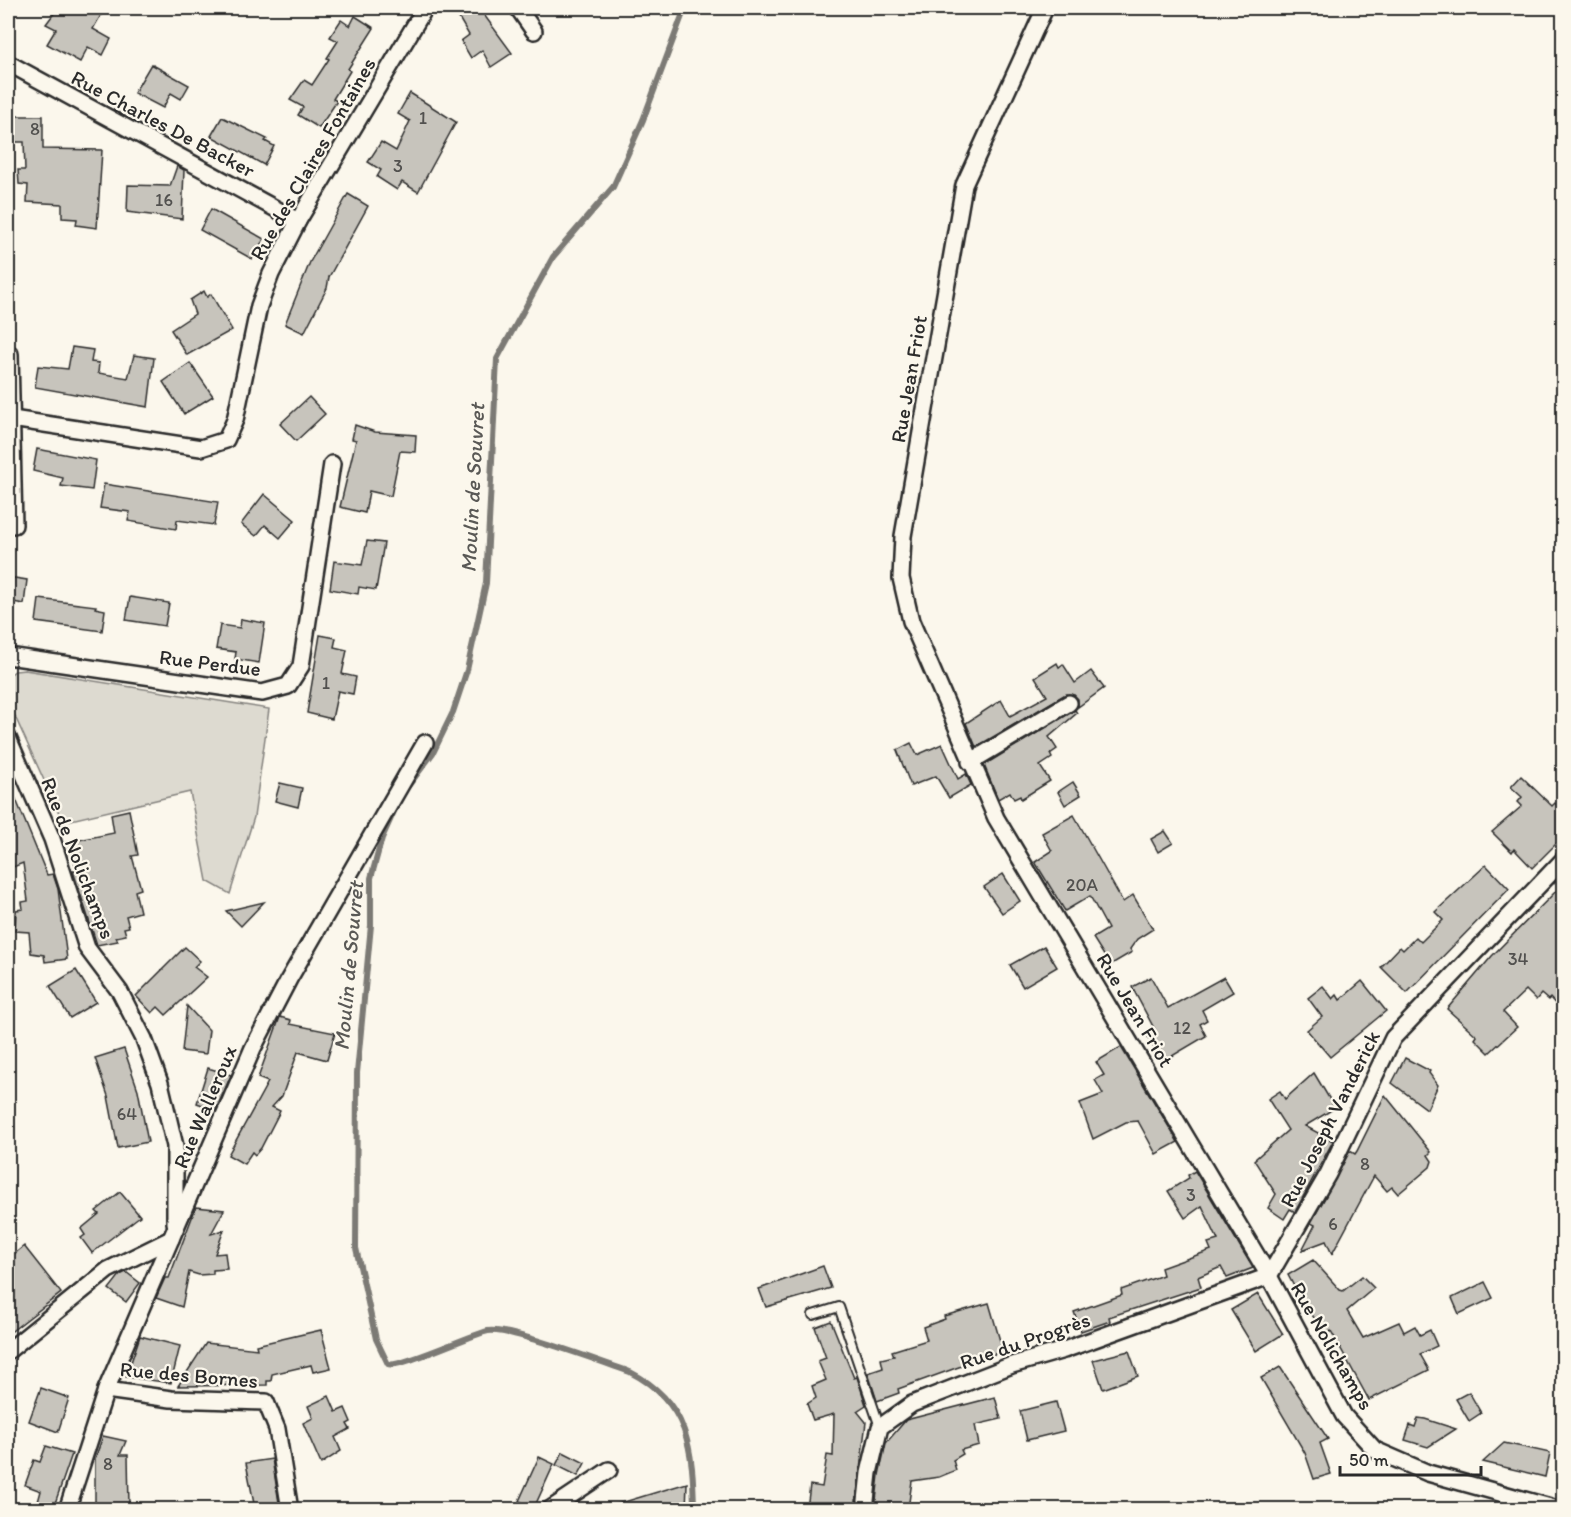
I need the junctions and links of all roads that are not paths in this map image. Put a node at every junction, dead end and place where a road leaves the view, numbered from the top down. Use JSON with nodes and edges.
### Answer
{"nodes":[{"id":1,"x":425,"y":8,"type":"edge"},
{"id":2,"x":518,"y":8,"type":"edge"},
{"id":3,"x":1045,"y":8,"type":"edge"},
{"id":4,"x":534,"y":31,"type":"dead end"},
{"id":5,"x":8,"y":63,"type":"edge"},
{"id":6,"x":298,"y":221,"type":"junction"},
{"id":7,"x":10,"y":354,"type":"dead end"},
{"id":8,"x":12,"y":419,"type":"junction"},
{"id":9,"x":332,"y":464,"type":"dead end"},
{"id":10,"x":14,"y":525,"type":"dead end"},
{"id":11,"x":8,"y":656,"type":"edge"},
{"id":12,"x":1069,"y":703,"type":"dead end"},
{"id":13,"x":8,"y":738,"type":"edge"},
{"id":14,"x":425,"y":743,"type":"dead end"},
{"id":15,"x":970,"y":762,"type":"junction"},
{"id":16,"x":1563,"y":859,"type":"edge"},
{"id":17,"x":173,"y":1234,"type":"junction"},
{"id":18,"x":1269,"y":1276,"type":"junction"},
{"id":19,"x":813,"y":1315,"type":"dead end"},
{"id":20,"x":8,"y":1351,"type":"edge"},
{"id":21,"x":106,"y":1390,"type":"junction"},
{"id":22,"x":880,"y":1427,"type":"junction"},
{"id":23,"x":609,"y":1470,"type":"dead end"},
{"id":24,"x":67,"y":1509,"type":"edge"},
{"id":25,"x":290,"y":1509,"type":"edge"},
{"id":26,"x":549,"y":1509,"type":"edge"},
{"id":27,"x":865,"y":1509,"type":"edge"},
{"id":28,"x":1561,"y":1509,"type":"edge"}],
"edges":[{"from":1,"to":6,"type":"street","name":"Rue des Claires Fontaines"},
{"from":2,"to":4,"type":"street"},
{"from":3,"to":15,"type":"street","name":"Rue Jean Friot"},
{"from":5,"to":6,"type":"street","name":"Rue Charles De Backer"},
{"from":6,"to":8,"type":"street","name":"Rue des Claires Fontaines"},
{"from":7,"to":8,"type":"street"},
{"from":8,"to":10,"type":"street"},
{"from":9,"to":11,"type":"street","name":"Rue Perdue"},
{"from":12,"to":15,"type":"street"},
{"from":13,"to":17,"type":"street","name":"Rue de Nolichamps"},
{"from":14,"to":17,"type":"street","name":"Rue Walleroux"},
{"from":15,"to":18,"type":"street","name":"Rue Jean Friot"},
{"from":16,"to":18,"type":"street","name":"Rue Joseph Vanderick"},
{"from":17,"to":20,"type":"street"},
{"from":17,"to":21,"type":"street","name":"Rue Walleroux"},
{"from":18,"to":22,"type":"street","name":"Rue du Progrès"},
{"from":18,"to":28,"type":"street","name":"Rue Nolichamps"},
{"from":19,"to":22,"type":"lane"},
{"from":21,"to":24,"type":"street","name":"Rue Walleroux"},
{"from":21,"to":25,"type":"street","name":"Rue des Bornes"},
{"from":22,"to":27,"type":"street"},
{"from":23,"to":26,"type":"street"}]}
